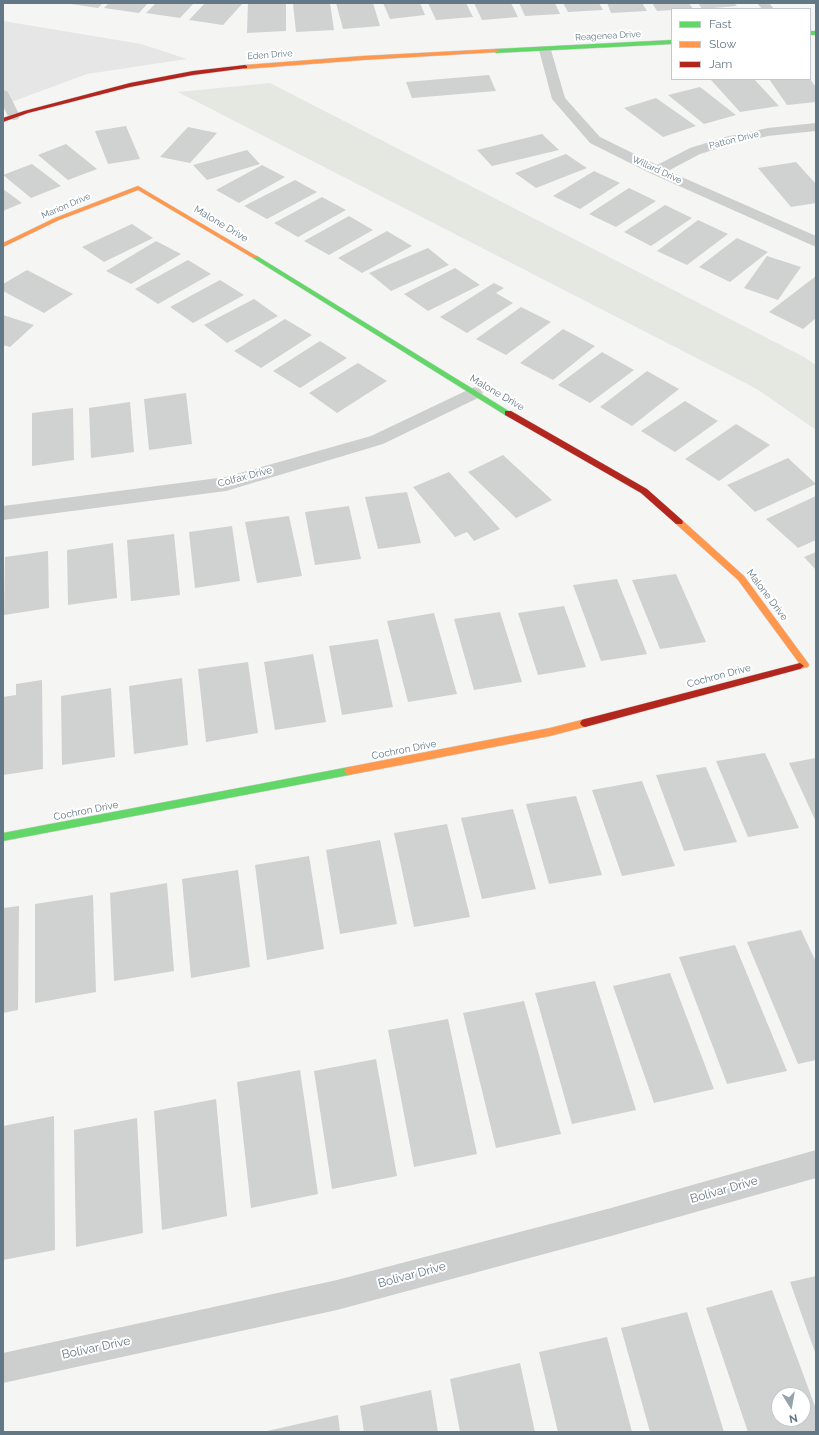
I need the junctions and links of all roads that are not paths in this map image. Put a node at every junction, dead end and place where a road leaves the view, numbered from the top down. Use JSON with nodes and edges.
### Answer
{"nodes":[{"id":1,"x":671,"y":42,"type":"edge"},
{"id":2,"x":545,"y":50,"type":"junction"},
{"id":3,"x":3,"y":94,"type":"edge"},
{"id":4,"x":8,"y":118,"type":"edge"},
{"id":5,"x":816,"y":127,"type":"edge"},
{"id":6,"x":657,"y":170,"type":"junction"},
{"id":7,"x":138,"y":188,"type":"joint"},
{"id":8,"x":816,"y":242,"type":"edge"},
{"id":9,"x":3,"y":245,"type":"edge"},
{"id":10,"x":474,"y":393,"type":"junction"},
{"id":11,"x":3,"y":513,"type":"edge"},
{"id":12,"x":805,"y":665,"type":"joint"},
{"id":13,"x":3,"y":837,"type":"edge"},
{"id":14,"x":816,"y":1164,"type":"edge"},
{"id":15,"x":3,"y":1368,"type":"edge"}],
"edges":[{"from":1,"to":2,"type":"street","name":"Reagenea Drive"},
{"from":2,"to":4,"type":"street","name":"Eden Drive"},
{"from":2,"to":6,"type":"street","name":"Willard Drive"},
{"from":3,"to":4,"type":"lane"},
{"from":5,"to":6,"type":"street","name":"Patton Drive"},
{"from":6,"to":8,"type":"street","name":"Willard Drive"},
{"from":7,"to":9,"type":"street","name":"Marion Drive"},
{"from":7,"to":10,"type":"street","name":"Malone Drive"},
{"from":10,"to":11,"type":"street","name":"Colfax Drive"},
{"from":10,"to":12,"type":"street","name":"Malone Drive"},
{"from":12,"to":13,"type":"street","name":"Cochron Drive"},
{"from":14,"to":15,"type":"street","name":"Bolivar Drive"}]}
